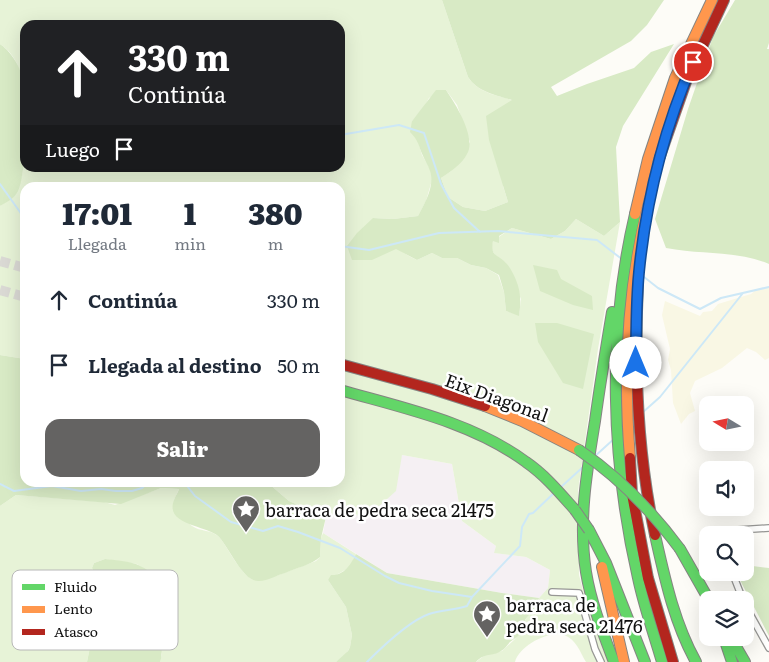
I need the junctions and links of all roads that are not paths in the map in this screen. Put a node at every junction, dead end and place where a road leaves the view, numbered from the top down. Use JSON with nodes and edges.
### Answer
{"nodes":[{"id":1,"x":712,"y":0,"type":"edge"},
{"id":2,"x":724,"y":0,"type":"edge"},
{"id":3,"x":631,"y":268,"type":"junction"},
{"id":4,"x":345,"y":365,"type":"edge"},
{"id":5,"x":345,"y":391,"type":"edge"},
{"id":6,"x":621,"y":433,"type":"junction"},
{"id":7,"x":769,"y":528,"type":"edge"},
{"id":8,"x":754,"y":529,"type":"edge"},
{"id":9,"x":594,"y":540,"type":"junction"},
{"id":10,"x":657,"y":547,"type":"junction"},
{"id":11,"x":705,"y":591,"type":"edge"},
{"id":12,"x":552,"y":592,"type":"dead end"},
{"id":13,"x":754,"y":621,"type":"edge"},
{"id":14,"x":727,"y":646,"type":"edge"},
{"id":15,"x":736,"y":646,"type":"edge"},
{"id":16,"x":769,"y":648,"type":"edge"},
{"id":17,"x":601,"y":662,"type":"edge"},
{"id":18,"x":614,"y":662,"type":"edge"},
{"id":19,"x":624,"y":662,"type":"edge"},
{"id":20,"x":646,"y":662,"type":"edge"},
{"id":21,"x":662,"y":662,"type":"edge"},
{"id":22,"x":673,"y":662,"type":"edge"},
{"id":23,"x":696,"y":662,"type":"edge"},
{"id":24,"x":703,"y":662,"type":"edge"},
{"id":25,"x":732,"y":662,"type":"edge"},
{"id":26,"x":745,"y":662,"type":"edge"}],
"edges":[{"from":1,"to":3,"type":"highway"},
{"from":2,"to":3,"type":"highway"},
{"from":3,"to":6,"type":"highway"},
{"from":3,"to":10,"type":"highway"},
{"from":3,"to":18,"type":"highway"},
{"from":4,"to":11,"type":"highway","name":"Eix Diagonal","bridge":true},
{"from":5,"to":9,"type":"highway","bridge":true},
{"from":6,"to":21,"type":"highway"},
{"from":6,"to":22,"type":"highway"},
{"from":7,"to":8,"type":"street"},
{"from":9,"to":19,"type":"highway"},
{"from":9,"to":20,"type":"highway"},
{"from":10,"to":23,"type":"highway"},
{"from":10,"to":24,"type":"highway"},
{"from":12,"to":17,"type":"street"},
{"from":13,"to":16,"type":"street"},
{"from":14,"to":25,"type":"highway"},
{"from":15,"to":26,"type":"highway"}]}
